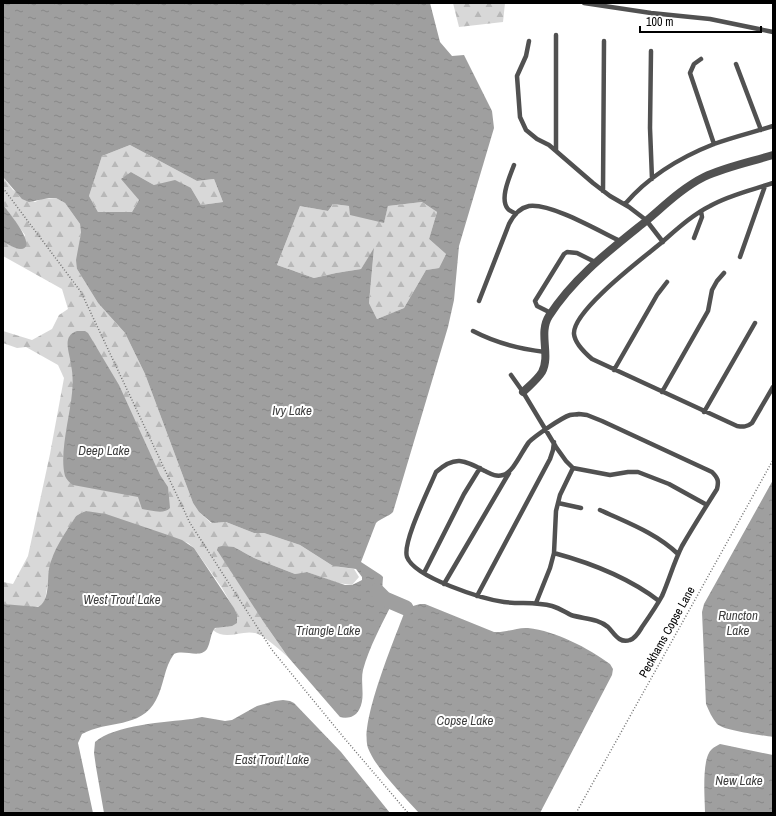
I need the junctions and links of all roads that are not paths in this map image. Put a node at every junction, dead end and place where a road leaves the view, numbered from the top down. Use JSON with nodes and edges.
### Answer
{"nodes":[{"id":1,"x":584,"y":3,"type":"edge"},
{"id":2,"x":773,"y":32,"type":"edge"},
{"id":3,"x":556,"y":35,"type":"dead end"},
{"id":4,"x":529,"y":41,"type":"dead end"},
{"id":5,"x":604,"y":41,"type":"dead end"},
{"id":6,"x":651,"y":51,"type":"dead end"},
{"id":7,"x":701,"y":60,"type":"dead end"},
{"id":8,"x":736,"y":64,"type":"dead end"},
{"id":9,"x":773,"y":126,"type":"edge"},
{"id":10,"x":761,"y":130,"type":"junction"},
{"id":11,"x":714,"y":144,"type":"junction"},
{"id":12,"x":556,"y":151,"type":"junction"},
{"id":13,"x":773,"y":155,"type":"edge"},
{"id":14,"x":514,"y":165,"type":"dead end"},
{"id":15,"x":652,"y":179,"type":"junction"},
{"id":16,"x":773,"y":183,"type":"edge"},
{"id":17,"x":765,"y":186,"type":"junction"},
{"id":18,"x":603,"y":191,"type":"junction"},
{"id":19,"x":625,"y":204,"type":"junction"},
{"id":20,"x":702,"y":211,"type":"junction"},
{"id":21,"x":516,"y":214,"type":"junction"},
{"id":22,"x":646,"y":220,"type":"junction"},
{"id":23,"x":694,"y":238,"type":"dead end"},
{"id":24,"x":620,"y":241,"type":"junction"},
{"id":25,"x":663,"y":242,"type":"junction"},
{"id":26,"x":740,"y":257,"type":"dead end"},
{"id":27,"x":595,"y":262,"type":"junction"},
{"id":28,"x":724,"y":273,"type":"dead end"},
{"id":29,"x":667,"y":282,"type":"dead end"},
{"id":30,"x":479,"y":300,"type":"dead end"},
{"id":31,"x":535,"y":308,"type":"dead end"},
{"id":32,"x":550,"y":314,"type":"junction"},
{"id":33,"x":755,"y":323,"type":"dead end"},
{"id":34,"x":472,"y":331,"type":"dead end"},
{"id":35,"x":545,"y":352,"type":"junction"},
{"id":36,"x":614,"y":370,"type":"junction"},
{"id":37,"x":511,"y":375,"type":"dead end"},
{"id":38,"x":773,"y":387,"type":"edge"},
{"id":39,"x":523,"y":392,"type":"junction"},
{"id":40,"x":662,"y":392,"type":"junction"},
{"id":41,"x":704,"y":412,"type":"junction"},
{"id":42,"x":546,"y":430,"type":"junction"},
{"id":43,"x":554,"y":442,"type":"junction"},
{"id":44,"x":480,"y":468,"type":"junction"},
{"id":45,"x":573,"y":468,"type":"junction"},
{"id":46,"x":510,"y":471,"type":"junction"},
{"id":47,"x":558,"y":504,"type":"junction"},
{"id":48,"x":707,"y":505,"type":"junction"},
{"id":49,"x":581,"y":508,"type":"dead end"},
{"id":50,"x":600,"y":510,"type":"dead end"},
{"id":51,"x":554,"y":553,"type":"junction"},
{"id":52,"x":678,"y":554,"type":"junction"},
{"id":53,"x":424,"y":573,"type":"junction"},
{"id":54,"x":444,"y":584,"type":"junction"},
{"id":55,"x":476,"y":596,"type":"junction"},
{"id":56,"x":659,"y":601,"type":"junction"},
{"id":57,"x":536,"y":603,"type":"junction"}],
"edges":[{"from":1,"to":2,"type":"lane"},
{"from":3,"to":12,"type":"lane"},
{"from":4,"to":12,"type":"lane"},
{"from":5,"to":18,"type":"lane"},
{"from":6,"to":15,"type":"lane"},
{"from":7,"to":11,"type":"lane"},
{"from":8,"to":10,"type":"lane"},
{"from":9,"to":10,"type":"lane"},
{"from":10,"to":11,"type":"lane"},
{"from":11,"to":15,"type":"lane"},
{"from":12,"to":18,"type":"lane"},
{"from":13,"to":22,"type":"street"},
{"from":14,"to":21,"type":"lane"},
{"from":15,"to":19,"type":"lane"},
{"from":16,"to":17,"type":"lane"},
{"from":17,"to":20,"type":"lane"},
{"from":17,"to":26,"type":"lane"},
{"from":18,"to":19,"type":"lane"},
{"from":19,"to":22,"type":"lane"},
{"from":20,"to":23,"type":"lane"},
{"from":20,"to":25,"type":"lane"},
{"from":21,"to":24,"type":"lane"},
{"from":21,"to":30,"type":"lane"},
{"from":22,"to":24,"type":"street"},
{"from":22,"to":25,"type":"lane"},
{"from":24,"to":27,"type":"street"},
{"from":25,"to":36,"type":"lane"},
{"from":27,"to":32,"type":"street"},
{"from":27,"to":32,"type":"lane"},
{"from":28,"to":40,"type":"lane"},
{"from":29,"to":36,"type":"lane"},
{"from":31,"to":32,"type":"lane"},
{"from":32,"to":35,"type":"street"},
{"from":33,"to":41,"type":"lane"},
{"from":34,"to":35,"type":"lane"},
{"from":35,"to":39,"type":"street"},
{"from":36,"to":40,"type":"lane"},
{"from":37,"to":39,"type":"lane"},
{"from":38,"to":41,"type":"lane"},
{"from":39,"to":42,"type":"lane"},
{"from":40,"to":41,"type":"lane"},
{"from":42,"to":43,"type":"lane"},
{"from":42,"to":46,"type":"lane"},
{"from":42,"to":48,"type":"lane"},
{"from":43,"to":45,"type":"lane"},
{"from":43,"to":55,"type":"lane"},
{"from":44,"to":46,"type":"lane"},
{"from":44,"to":53,"type":"lane"},
{"from":44,"to":53,"type":"lane"},
{"from":45,"to":47,"type":"lane"},
{"from":45,"to":48,"type":"lane"},
{"from":46,"to":54,"type":"lane"},
{"from":47,"to":49,"type":"lane"},
{"from":47,"to":51,"type":"lane"},
{"from":48,"to":52,"type":"lane"},
{"from":50,"to":52,"type":"lane"},
{"from":51,"to":56,"type":"lane"},
{"from":51,"to":57,"type":"lane"},
{"from":52,"to":56,"type":"lane"},
{"from":53,"to":54,"type":"lane"},
{"from":54,"to":55,"type":"lane"},
{"from":55,"to":57,"type":"lane"},
{"from":56,"to":57,"type":"lane"}]}
